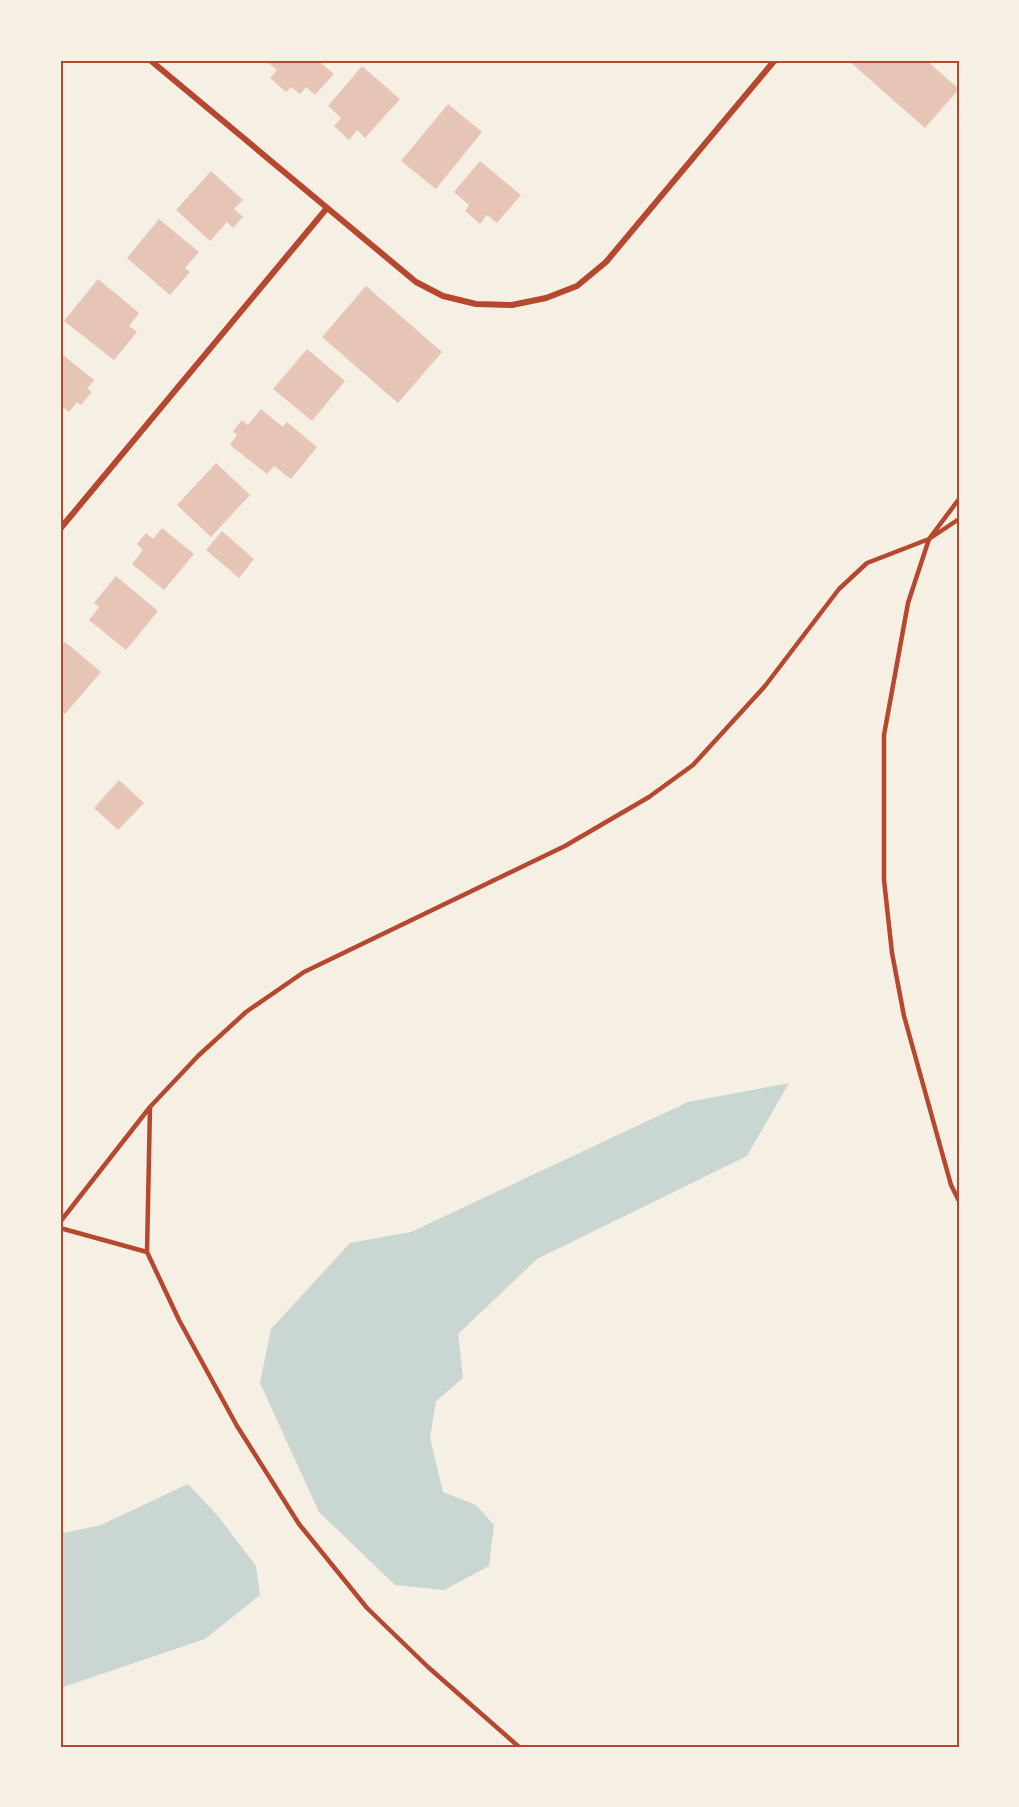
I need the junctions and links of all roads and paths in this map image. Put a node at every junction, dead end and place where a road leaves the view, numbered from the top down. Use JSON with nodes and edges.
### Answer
{"nodes":[{"id":1,"x":150,"y":60,"type":"edge"},
{"id":2,"x":775,"y":60,"type":"edge"},
{"id":3,"x":327,"y":208,"type":"junction"},
{"id":4,"x":959,"y":499,"type":"edge"},
{"id":5,"x":959,"y":519,"type":"edge"},
{"id":6,"x":60,"y":530,"type":"edge"},
{"id":7,"x":929,"y":539,"type":"junction"},
{"id":8,"x":150,"y":1107,"type":"junction"},
{"id":9,"x":959,"y":1201,"type":"edge"},
{"id":10,"x":60,"y":1221,"type":"edge"},
{"id":11,"x":60,"y":1228,"type":"edge"},
{"id":12,"x":147,"y":1252,"type":"junction"},
{"id":13,"x":519,"y":1747,"type":"edge"}],
"edges":[{"from":1,"to":3,"type":"street"},
{"from":2,"to":3,"type":"street"},
{"from":3,"to":6,"type":"street"},
{"from":4,"to":7,"type":"lane"},
{"from":5,"to":7,"type":"lane"},
{"from":7,"to":8,"type":"lane"},
{"from":7,"to":9,"type":"lane"},
{"from":8,"to":10,"type":"lane"},
{"from":8,"to":12,"type":"lane"},
{"from":11,"to":12,"type":"lane"},
{"from":12,"to":13,"type":"lane"}]}
